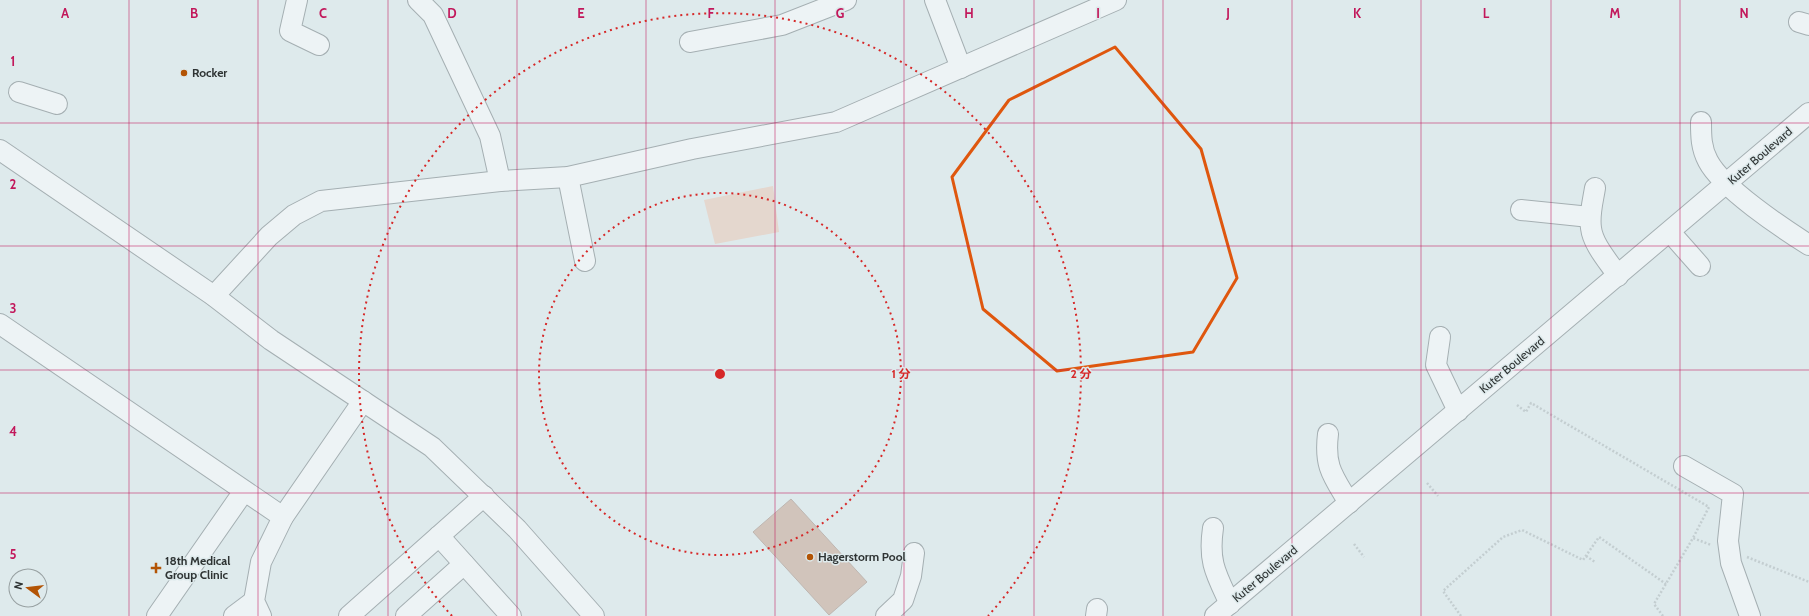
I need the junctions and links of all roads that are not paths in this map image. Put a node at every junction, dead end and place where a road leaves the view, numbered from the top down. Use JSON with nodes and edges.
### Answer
{"nodes":[{"id":1,"x":298,"y":0,"type":"edge"},
{"id":2,"x":418,"y":0,"type":"edge"},
{"id":3,"x":846,"y":0,"type":"edge"},
{"id":4,"x":935,"y":0,"type":"edge"},
{"id":5,"x":1116,"y":0,"type":"edge"},
{"id":6,"x":690,"y":42,"type":"dead end"},
{"id":7,"x":319,"y":45,"type":"dead end"},
{"id":8,"x":961,"y":68,"type":"junction"},
{"id":9,"x":20,"y":92,"type":"dead end"},
{"id":10,"x":57,"y":104,"type":"dead end"},
{"id":11,"x":1809,"y":113,"type":"edge"},
{"id":12,"x":1701,"y":122,"type":"dead end"},
{"id":13,"x":0,"y":150,"type":"edge"},
{"id":14,"x":568,"y":177,"type":"junction"},
{"id":15,"x":500,"y":181,"type":"junction"},
{"id":16,"x":1727,"y":184,"type":"junction"},
{"id":17,"x":1595,"y":188,"type":"dead end"},
{"id":18,"x":1521,"y":210,"type":"dead end"},
{"id":19,"x":1590,"y":217,"type":"junction"},
{"id":20,"x":1670,"y":232,"type":"junction"},
{"id":21,"x":1809,"y":245,"type":"edge"},
{"id":22,"x":585,"y":261,"type":"dead end"},
{"id":23,"x":1700,"y":266,"type":"dead end"},
{"id":24,"x":1618,"y":276,"type":"junction"},
{"id":25,"x":214,"y":296,"type":"junction"},
{"id":26,"x":0,"y":324,"type":"edge"},
{"id":27,"x":1440,"y":338,"type":"dead end"},
{"id":28,"x":364,"y":401,"type":"junction"},
{"id":29,"x":1458,"y":411,"type":"junction"},
{"id":30,"x":1328,"y":434,"type":"dead end"},
{"id":31,"x":1684,"y":466,"type":"dead end"},
{"id":32,"x":244,"y":491,"type":"junction"},
{"id":33,"x":484,"y":496,"type":"junction"},
{"id":34,"x":1349,"y":503,"type":"junction"},
{"id":35,"x":282,"y":516,"type":"junction"},
{"id":36,"x":1213,"y":528,"type":"dead end"},
{"id":37,"x":439,"y":536,"type":"junction"},
{"id":38,"x":914,"y":553,"type":"dead end"},
{"id":39,"x":464,"y":564,"type":"junction"},
{"id":40,"x":258,"y":609,"type":"edge"},
{"id":41,"x":1223,"y":610,"type":"edge"},
{"id":42,"x":157,"y":616,"type":"edge"},
{"id":43,"x":234,"y":616,"type":"edge"},
{"id":44,"x":349,"y":616,"type":"edge"},
{"id":45,"x":406,"y":616,"type":"edge"},
{"id":46,"x":511,"y":616,"type":"edge"},
{"id":47,"x":594,"y":616,"type":"edge"},
{"id":48,"x":886,"y":616,"type":"edge"},
{"id":49,"x":1750,"y":616,"type":"edge"}],
"edges":[{"from":1,"to":7,"type":"street"},
{"from":2,"to":15,"type":"street"},
{"from":3,"to":6,"type":"street"},
{"from":4,"to":8,"type":"street"},
{"from":5,"to":8,"type":"street"},
{"from":8,"to":14,"type":"street"},
{"from":9,"to":10,"type":"street"},
{"from":11,"to":16,"type":"street","name":"Kuter Boulevard"},
{"from":12,"to":16,"type":"street"},
{"from":13,"to":25,"type":"street"},
{"from":14,"to":15,"type":"street"},
{"from":14,"to":22,"type":"street"},
{"from":15,"to":25,"type":"street"},
{"from":16,"to":20,"type":"street","name":"Kuter Boulevard"},
{"from":16,"to":21,"type":"street"},
{"from":17,"to":19,"type":"street"},
{"from":18,"to":19,"type":"street"},
{"from":19,"to":24,"type":"street"},
{"from":20,"to":23,"type":"street"},
{"from":20,"to":24,"type":"street","name":"Kuter Boulevard"},
{"from":24,"to":29,"type":"street","name":"Kuter Boulevard"},
{"from":25,"to":28,"type":"street"},
{"from":26,"to":32,"type":"street"},
{"from":27,"to":29,"type":"street"},
{"from":28,"to":33,"type":"street"},
{"from":28,"to":35,"type":"street"},
{"from":29,"to":34,"type":"street","name":"Kuter Boulevard"},
{"from":30,"to":34,"type":"street"},
{"from":31,"to":49,"type":"street"},
{"from":32,"to":35,"type":"street"},
{"from":32,"to":42,"type":"street"},
{"from":33,"to":37,"type":"street"},
{"from":33,"to":47,"type":"street"},
{"from":34,"to":41,"type":"street","name":"Kuter Boulevard"},
{"from":35,"to":40,"type":"street"},
{"from":36,"to":41,"type":"street"},
{"from":37,"to":39,"type":"street"},
{"from":37,"to":44,"type":"street"},
{"from":38,"to":48,"type":"street"},
{"from":39,"to":45,"type":"street"},
{"from":39,"to":46,"type":"street"},
{"from":40,"to":43,"type":"street"}]}
